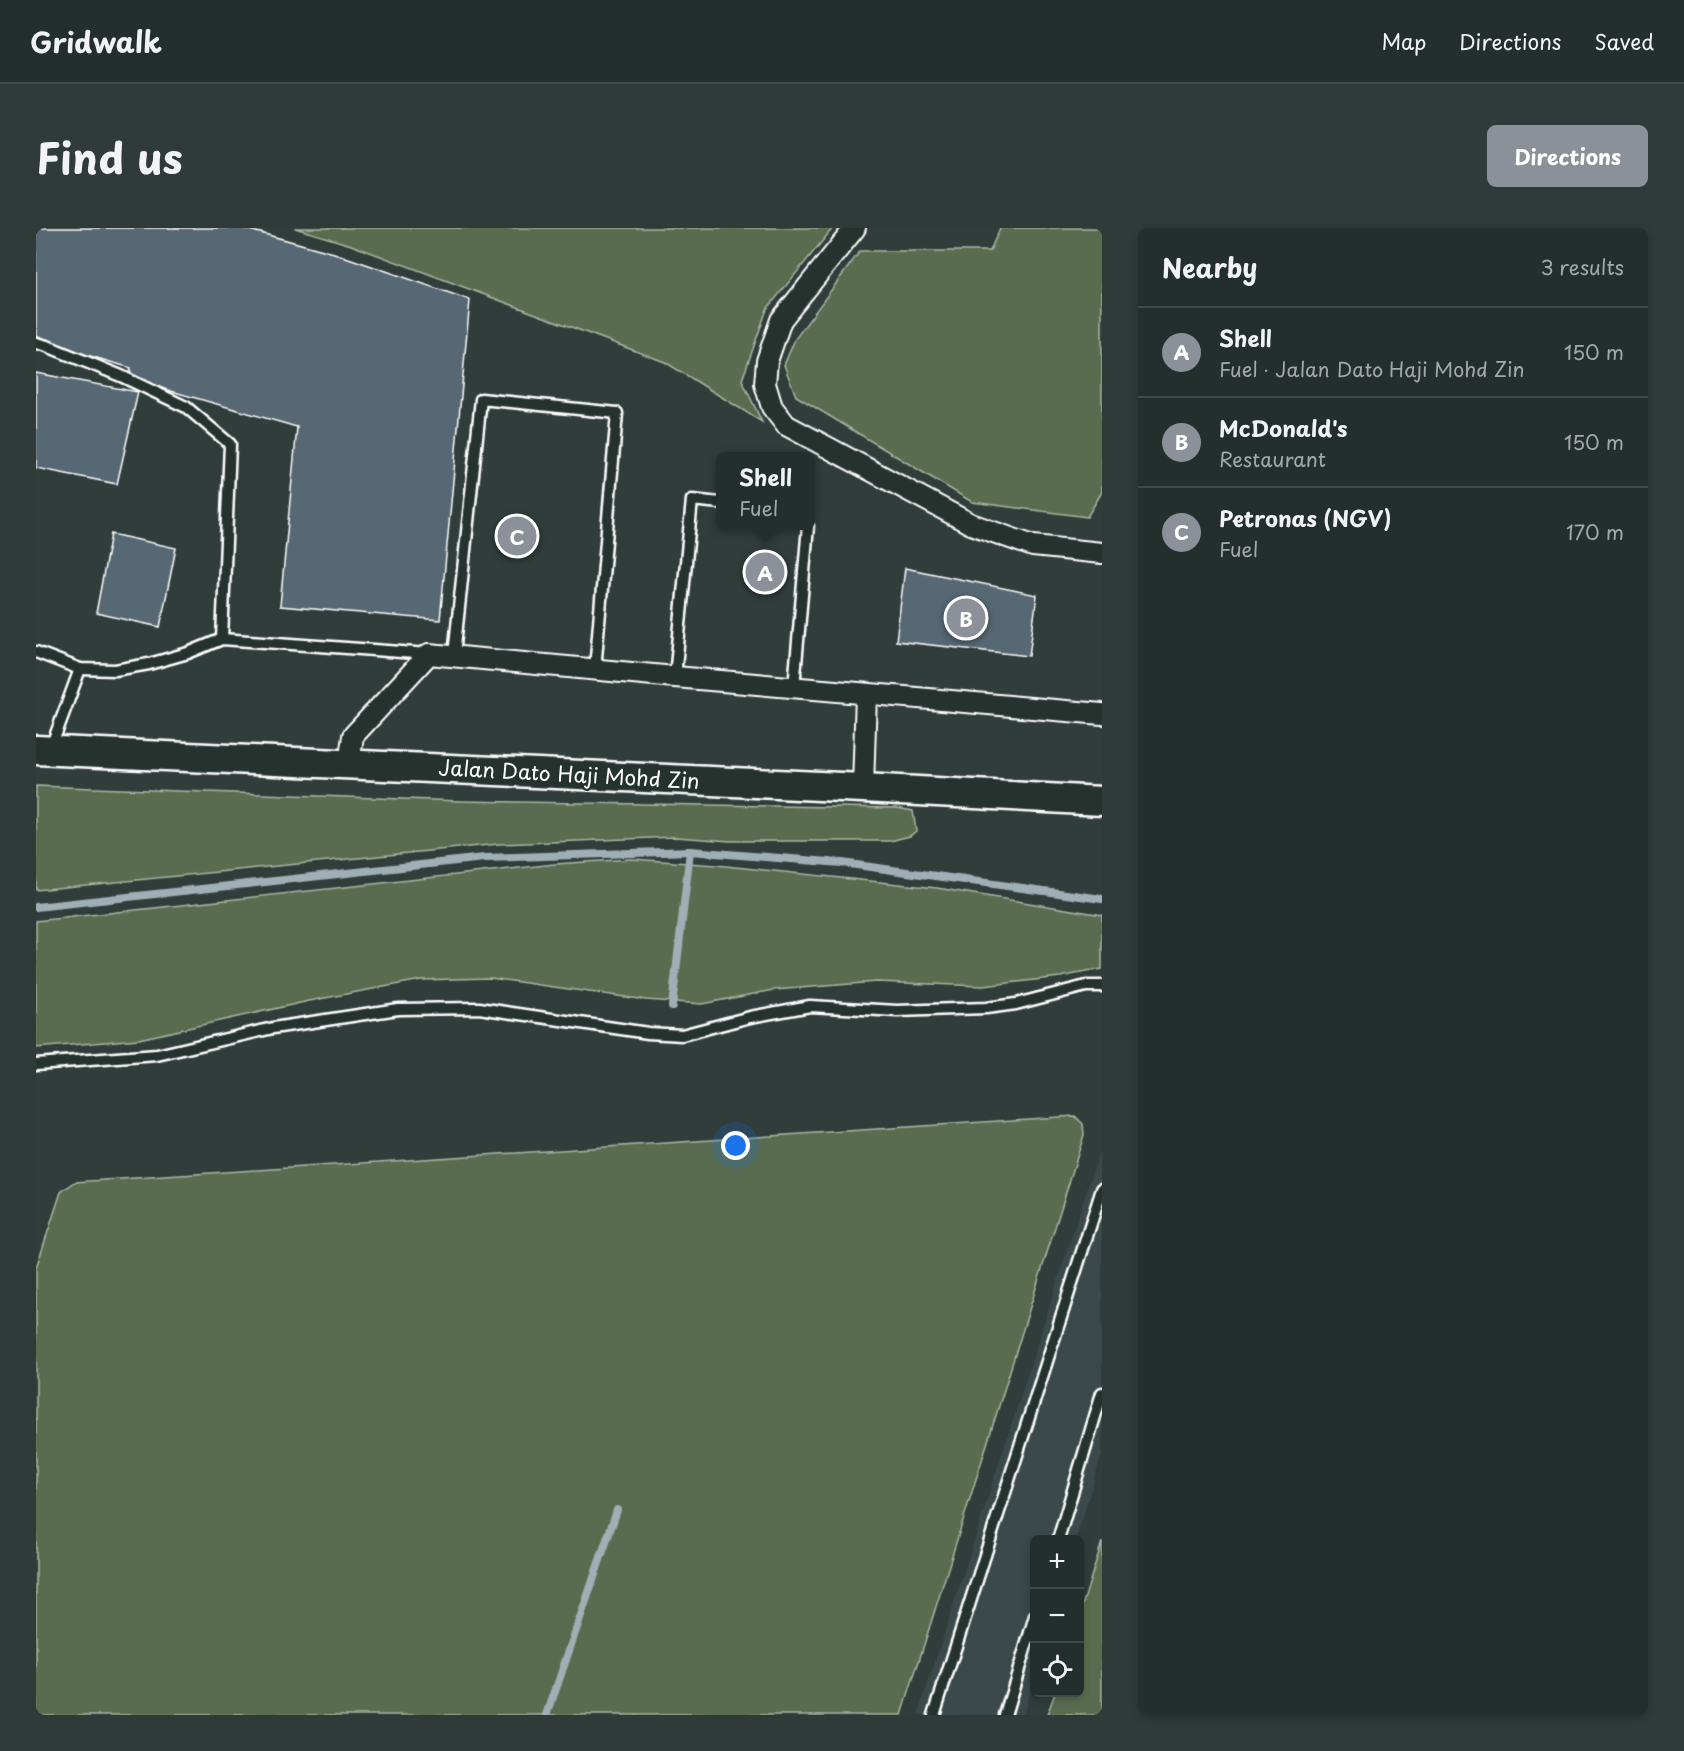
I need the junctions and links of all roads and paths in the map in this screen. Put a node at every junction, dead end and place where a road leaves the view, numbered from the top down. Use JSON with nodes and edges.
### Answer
{"nodes":[{"id":1,"x":855,"y":228,"type":"edge"},
{"id":2,"x":36,"y":343,"type":"edge"},
{"id":3,"x":716,"y":503,"type":"edge"},
{"id":4,"x":808,"y":530,"type":"edge"},
{"id":5,"x":1102,"y":553,"type":"edge"},
{"id":6,"x":222,"y":639,"type":"junction"},
{"id":7,"x":36,"y":652,"type":"edge"},
{"id":8,"x":429,"y":654,"type":"junction"},
{"id":9,"x":453,"y":655,"type":"junction"},
{"id":10,"x":80,"y":669,"type":"junction"},
{"id":11,"x":595,"y":670,"type":"junction"},
{"id":12,"x":675,"y":678,"type":"junction"},
{"id":13,"x":794,"y":687,"type":"junction"},
{"id":14,"x":866,"y":694,"type":"junction"},
{"id":15,"x":1102,"y":714,"type":"edge"},
{"id":16,"x":43,"y":751,"type":"edge"},
{"id":17,"x":349,"y":764,"type":"junction"},
{"id":18,"x":863,"y":788,"type":"junction"},
{"id":19,"x":1102,"y":801,"type":"edge"},
{"id":20,"x":1102,"y":986,"type":"edge"},
{"id":21,"x":36,"y":1064,"type":"edge"},
{"id":22,"x":1102,"y":1189,"type":"edge"},
{"id":23,"x":1102,"y":1393,"type":"edge"},
{"id":24,"x":1059,"y":1535,"type":"edge"},
{"id":25,"x":1030,"y":1632,"type":"edge"},
{"id":26,"x":934,"y":1715,"type":"edge"},
{"id":27,"x":1005,"y":1715,"type":"edge"}],
"edges":[{"from":1,"to":5,"type":"street"},
{"from":2,"to":6,"type":"lane"},
{"from":3,"to":12,"type":"lane"},
{"from":4,"to":13,"type":"lane"},
{"from":6,"to":8,"type":"lane"},
{"from":6,"to":10,"type":"lane"},
{"from":7,"to":10,"type":"lane"},
{"from":8,"to":9,"type":"street"},
{"from":8,"to":17,"type":"street"},
{"from":9,"to":11,"type":"street"},
{"from":9,"to":11,"type":"lane"},
{"from":10,"to":16,"type":"lane"},
{"from":11,"to":12,"type":"street"},
{"from":12,"to":13,"type":"street"},
{"from":13,"to":14,"type":"street"},
{"from":14,"to":15,"type":"street"},
{"from":14,"to":18,"type":"street"},
{"from":16,"to":17,"type":"main road","name":"Jalan Dato Haji Mohd Zin"},
{"from":17,"to":18,"type":"main road","name":"Jalan Dato Haji Mohd Zin"},
{"from":18,"to":19,"type":"main road","name":"Jalan Dato Haji Mohd Zin"},
{"from":20,"to":21,"type":"lane"},
{"from":22,"to":26,"type":"lane"},
{"from":23,"to":24,"type":"lane"},
{"from":25,"to":27,"type":"lane"}]}
